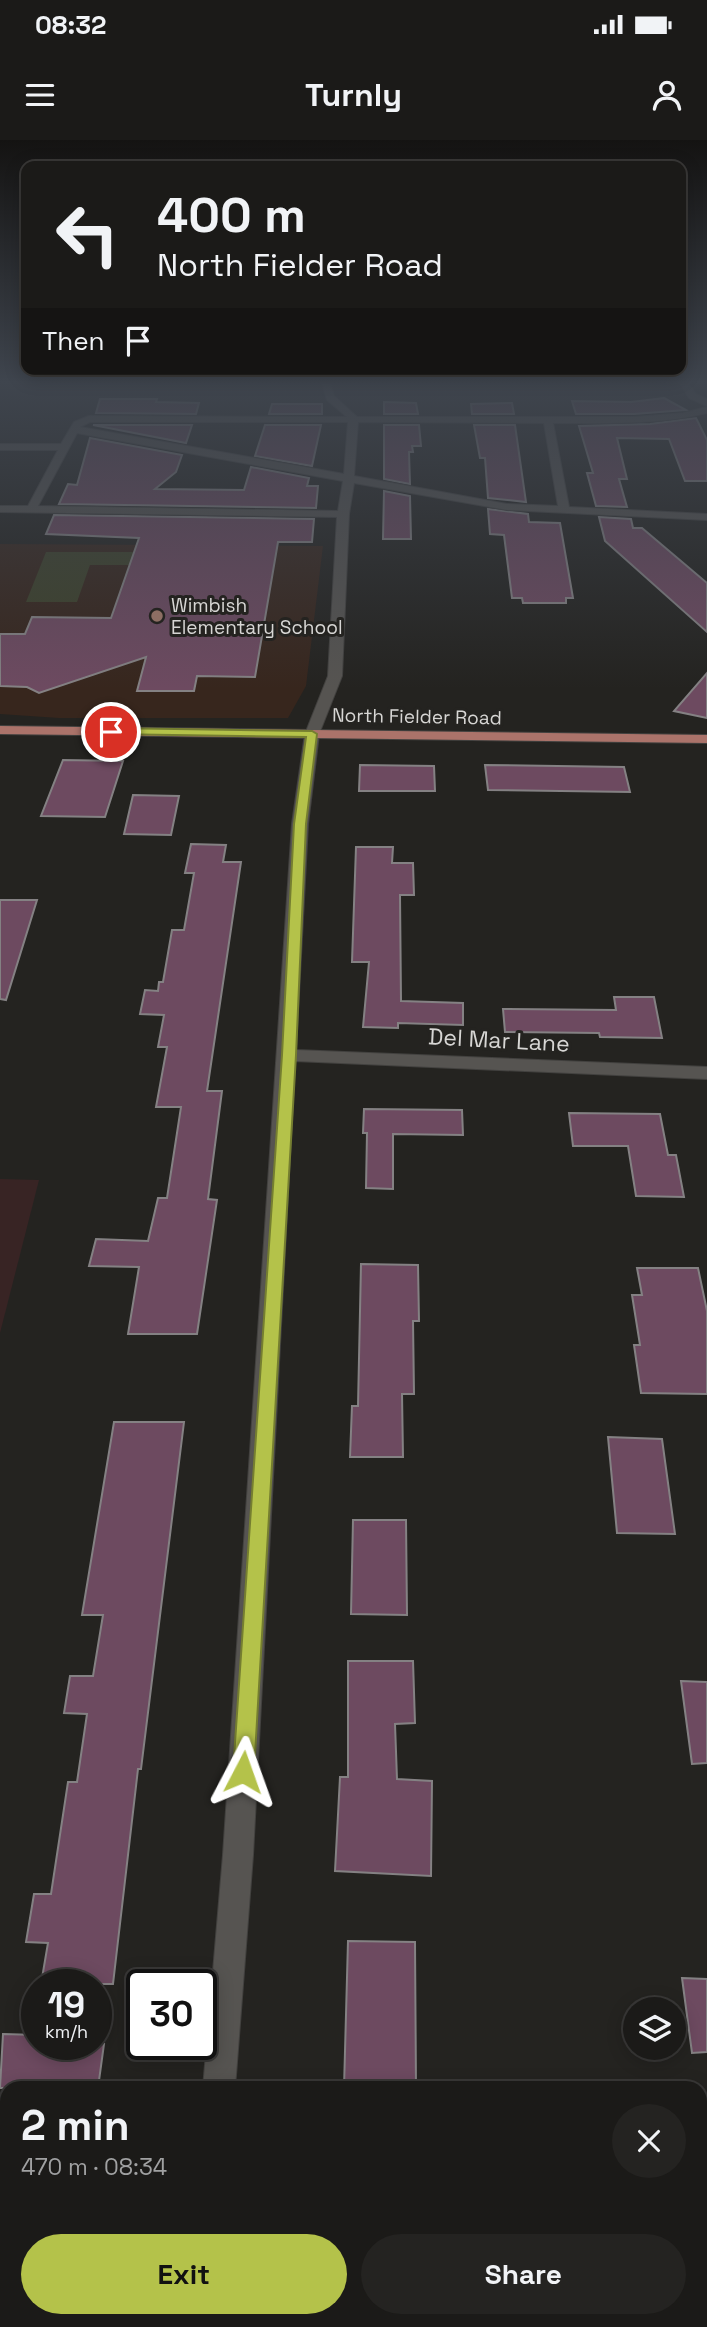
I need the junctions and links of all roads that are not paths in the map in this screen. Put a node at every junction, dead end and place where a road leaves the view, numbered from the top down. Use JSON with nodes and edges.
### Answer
{"nodes":[{"id":1,"x":44,"y":485,"type":"edge"},
{"id":2,"x":348,"y":485,"type":"edge"},
{"id":3,"x":383,"y":485,"type":"edge"},
{"id":4,"x":559,"y":485,"type":"edge"},
{"id":5,"x":0,"y":509,"type":"edge"},
{"id":6,"x":31,"y":510,"type":"junction"},
{"id":7,"x":564,"y":511,"type":"junction"},
{"id":8,"x":343,"y":513,"type":"junction"},
{"id":9,"x":707,"y":517,"type":"edge"},
{"id":10,"x":0,"y":730,"type":"edge"},
{"id":11,"x":312,"y":734,"type":"junction"},
{"id":12,"x":707,"y":739,"type":"edge"},
{"id":13,"x":289,"y":1055,"type":"junction"},
{"id":14,"x":707,"y":1073,"type":"edge"},
{"id":15,"x":220,"y":2081,"type":"edge"}],
"edges":[{"from":1,"to":6,"type":"street"},
{"from":2,"to":8,"type":"street"},
{"from":3,"to":7,"type":"street"},
{"from":4,"to":7,"type":"street"},
{"from":5,"to":6,"type":"street"},
{"from":6,"to":8,"type":"street"},
{"from":7,"to":9,"type":"street"},
{"from":8,"to":11,"type":"street"},
{"from":10,"to":11,"type":"main road","name":"North Fielder Road"},
{"from":11,"to":12,"type":"main road","name":"North Fielder Road"},
{"from":11,"to":13,"type":"street"},
{"from":13,"to":14,"type":"street","name":"Del Mar Lane"},
{"from":13,"to":15,"type":"street"}]}
